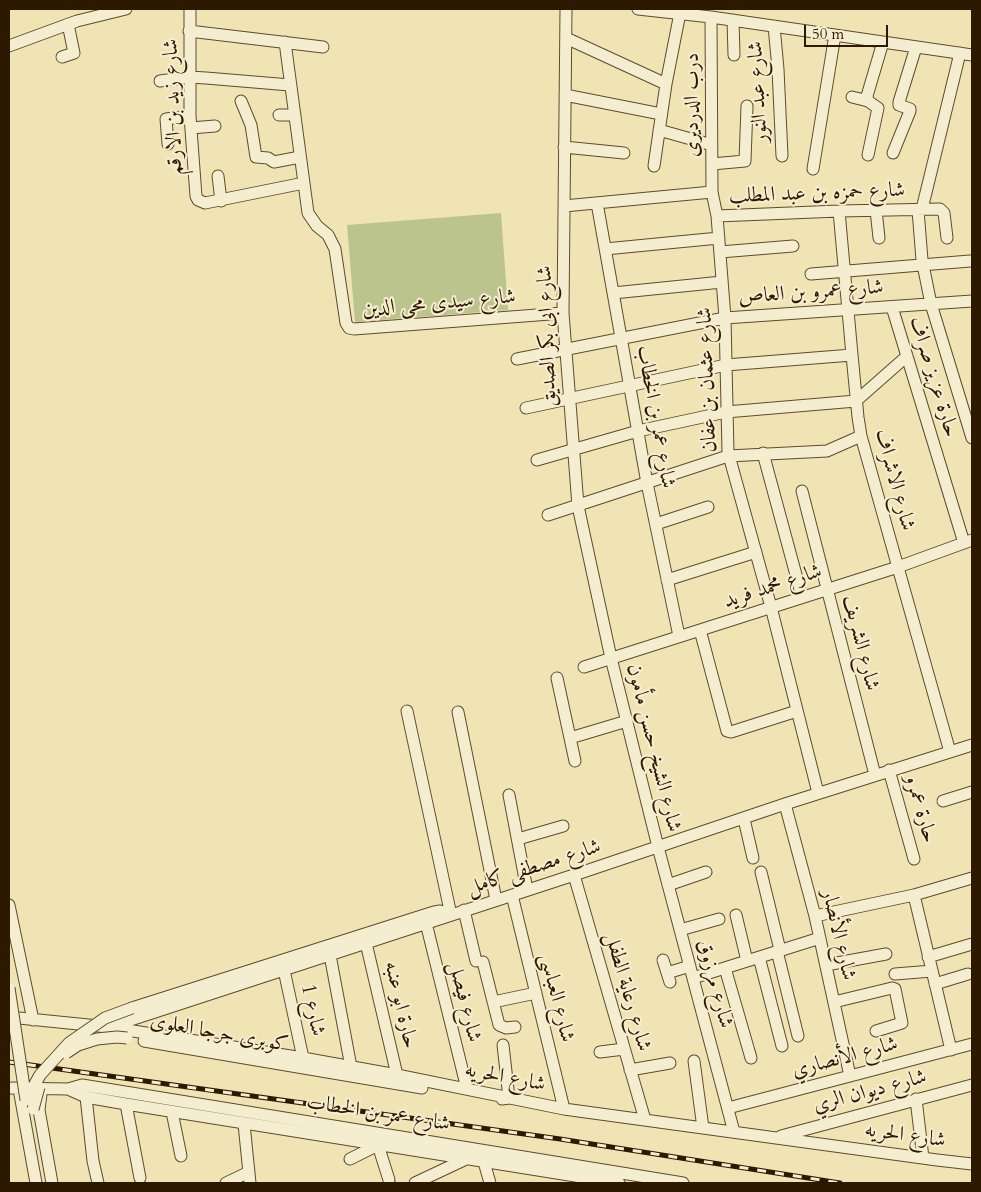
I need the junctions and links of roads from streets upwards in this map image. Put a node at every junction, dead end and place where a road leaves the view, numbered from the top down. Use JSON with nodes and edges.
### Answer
{"nodes":[{"id":1,"x":126,"y":9,"type":"edge"},
{"id":2,"x":190,"y":9,"type":"edge"},
{"id":3,"x":566,"y":9,"type":"edge"},
{"id":4,"x":638,"y":9,"type":"edge"},
{"id":5,"x":680,"y":13,"type":"junction"},
{"id":6,"x":711,"y":17,"type":"junction"},
{"id":7,"x":733,"y":20,"type":"junction"},
{"id":8,"x":68,"y":24,"type":"junction"},
{"id":9,"x":774,"y":26,"type":"junction"},
{"id":10,"x":189,"y":31,"type":"junction"},
{"id":11,"x":835,"y":35,"type":"junction"},
{"id":12,"x":566,"y":38,"type":"junction"},
{"id":13,"x":285,"y":42,"type":"junction"},
{"id":14,"x":883,"y":42,"type":"junction"},
{"id":15,"x":9,"y":46,"type":"edge"},
{"id":16,"x":323,"y":47,"type":"dead end"},
{"id":17,"x":916,"y":47,"type":"junction"},
{"id":18,"x":960,"y":53,"type":"junction"},
{"id":19,"x":734,"y":55,"type":"dead end"},
{"id":20,"x":972,"y":55,"type":"edge"},
{"id":21,"x":62,"y":57,"type":"dead end"},
{"id":22,"x":189,"y":77,"type":"junction"},
{"id":23,"x":160,"y":81,"type":"dead end"},
{"id":24,"x":666,"y":84,"type":"junction"},
{"id":25,"x":290,"y":85,"type":"junction"},
{"id":26,"x":565,"y":95,"type":"junction"},
{"id":27,"x":852,"y":97,"type":"dead end"},
{"id":28,"x":241,"y":100,"type":"dead end"},
{"id":29,"x":868,"y":101,"type":"junction"},
{"id":30,"x":747,"y":106,"type":"dead end"},
{"id":31,"x":661,"y":114,"type":"junction"},
{"id":32,"x":279,"y":115,"type":"dead end"},
{"id":33,"x":295,"y":115,"type":"junction"},
{"id":34,"x":190,"y":116,"type":"junction"},
{"id":35,"x":215,"y":126,"type":"dead end"},
{"id":36,"x":191,"y":128,"type":"junction"},
{"id":37,"x":659,"y":130,"type":"junction"},
{"id":38,"x":168,"y":144,"type":"dead end"},
{"id":39,"x":712,"y":145,"type":"junction"},
{"id":40,"x":564,"y":147,"type":"junction"},
{"id":41,"x":624,"y":153,"type":"dead end"},
{"id":42,"x":893,"y":153,"type":"dead end"},
{"id":43,"x":868,"y":155,"type":"dead end"},
{"id":44,"x":782,"y":156,"type":"dead end"},
{"id":45,"x":300,"y":157,"type":"junction"},
{"id":46,"x":712,"y":164,"type":"junction"},
{"id":47,"x":654,"y":166,"type":"dead end"},
{"id":48,"x":813,"y":169,"type":"dead end"},
{"id":49,"x":218,"y":176,"type":"dead end"},
{"id":50,"x":304,"y":183,"type":"junction"},
{"id":51,"x":712,"y":192,"type":"junction"},
{"id":52,"x":221,"y":201,"type":"junction"},
{"id":53,"x":597,"y":203,"type":"junction"},
{"id":54,"x":564,"y":206,"type":"junction"},
{"id":55,"x":876,"y":210,"type":"junction"},
{"id":56,"x":920,"y":210,"type":"junction"},
{"id":57,"x":839,"y":211,"type":"junction"},
{"id":58,"x":717,"y":216,"type":"junction"},
{"id":59,"x":719,"y":238,"type":"junction"},
{"id":60,"x":879,"y":238,"type":"dead end"},
{"id":61,"x":947,"y":238,"type":"dead end"},
{"id":62,"x":793,"y":246,"type":"dead end"},
{"id":63,"x":606,"y":249,"type":"junction"},
{"id":64,"x":720,"y":252,"type":"junction"},
{"id":65,"x":970,"y":261,"type":"dead end"},
{"id":66,"x":924,"y":265,"type":"junction"},
{"id":67,"x":844,"y":271,"type":"junction"},
{"id":68,"x":811,"y":274,"type":"dead end"},
{"id":69,"x":722,"y":282,"type":"junction"},
{"id":70,"x":613,"y":293,"type":"junction"},
{"id":71,"x":972,"y":301,"type":"edge"},
{"id":72,"x":932,"y":304,"type":"junction"},
{"id":73,"x":892,"y":307,"type":"junction"},
{"id":74,"x":848,"y":310,"type":"junction"},
{"id":75,"x":563,"y":313,"type":"junction"},
{"id":76,"x":725,"y":318,"type":"junction"},
{"id":77,"x":622,"y":339,"type":"junction"},
{"id":78,"x":566,"y":350,"type":"junction"},
{"id":79,"x":852,"y":355,"type":"junction"},
{"id":80,"x":907,"y":356,"type":"junction"},
{"id":81,"x":516,"y":359,"type":"dead end"},
{"id":82,"x":726,"y":365,"type":"junction"},
{"id":83,"x":630,"y":385,"type":"junction"},
{"id":84,"x":569,"y":398,"type":"junction"},
{"id":85,"x":856,"y":401,"type":"junction"},
{"id":86,"x":526,"y":408,"type":"dead end"},
{"id":87,"x":726,"y":412,"type":"junction"},
{"id":88,"x":638,"y":431,"type":"junction"},
{"id":89,"x":861,"y":436,"type":"junction"},
{"id":90,"x":972,"y":438,"type":"edge"},
{"id":91,"x":573,"y":451,"type":"junction"},
{"id":92,"x":763,"y":453,"type":"junction"},
{"id":93,"x":728,"y":456,"type":"junction"},
{"id":94,"x":537,"y":460,"type":"dead end"},
{"id":95,"x":648,"y":483,"type":"junction"},
{"id":96,"x":802,"y":491,"type":"dead end"},
{"id":97,"x":578,"y":506,"type":"junction"},
{"id":98,"x":708,"y":507,"type":"dead end"},
{"id":99,"x":548,"y":515,"type":"dead end"},
{"id":100,"x":656,"y":524,"type":"junction"},
{"id":101,"x":968,"y":541,"type":"edge"},
{"id":102,"x":756,"y":552,"type":"junction"},
{"id":103,"x":898,"y":566,"type":"junction"},
{"id":104,"x":667,"y":580,"type":"junction"},
{"id":105,"x":827,"y":589,"type":"junction"},
{"id":106,"x":802,"y":597,"type":"junction"},
{"id":107,"x":771,"y":607,"type":"junction"},
{"id":108,"x":700,"y":630,"type":"junction"},
{"id":109,"x":679,"y":636,"type":"junction"},
{"id":110,"x":611,"y":658,"type":"junction"},
{"id":111,"x":584,"y":667,"type":"dead end"},
{"id":112,"x":558,"y":678,"type":"dead end"},
{"id":113,"x":797,"y":711,"type":"junction"},
{"id":114,"x":407,"y":712,"type":"dead end"},
{"id":115,"x":458,"y":712,"type":"dead end"},
{"id":116,"x":627,"y":721,"type":"junction"},
{"id":117,"x":570,"y":738,"type":"junction"},
{"id":118,"x":972,"y":745,"type":"edge"},
{"id":119,"x":950,"y":752,"type":"junction"},
{"id":120,"x":575,"y":761,"type":"dead end"},
{"id":121,"x":889,"y":770,"type":"junction"},
{"id":122,"x":875,"y":775,"type":"junction"},
{"id":123,"x":972,"y":792,"type":"edge"},
{"id":124,"x":818,"y":793,"type":"junction"},
{"id":125,"x":509,"y":795,"type":"dead end"},
{"id":126,"x":943,"y":801,"type":"dead end"},
{"id":127,"x":785,"y":804,"type":"junction"},
{"id":128,"x":744,"y":819,"type":"junction"},
{"id":129,"x":563,"y":826,"type":"dead end"},
{"id":130,"x":518,"y":839,"type":"junction"},
{"id":131,"x":658,"y":847,"type":"junction"},
{"id":132,"x":753,"y":858,"type":"dead end"},
{"id":133,"x":914,"y":859,"type":"dead end"},
{"id":134,"x":706,"y":872,"type":"dead end"},
{"id":135,"x":761,"y":872,"type":"dead end"},
{"id":136,"x":574,"y":875,"type":"junction"},
{"id":137,"x":972,"y":878,"type":"edge"},
{"id":138,"x":668,"y":884,"type":"junction"},
{"id":139,"x":527,"y":890,"type":"junction"},
{"id":140,"x":512,"y":895,"type":"junction"},
{"id":141,"x":914,"y":895,"type":"junction"},
{"id":142,"x":496,"y":900,"type":"junction"},
{"id":143,"x":9,"y":905,"type":"edge"},
{"id":144,"x":464,"y":910,"type":"junction"},
{"id":145,"x":736,"y":914,"type":"dead end"},
{"id":146,"x":452,"y":915,"type":"junction"},
{"id":147,"x":815,"y":916,"type":"junction"},
{"id":148,"x":719,"y":919,"type":"dead end"},
{"id":149,"x":426,"y":923,"type":"junction"},
{"id":150,"x":520,"y":927,"type":"junction"},
{"id":151,"x":680,"y":930,"type":"junction"},
{"id":152,"x":508,"y":931,"type":"dead end"},
{"id":153,"x":820,"y":938,"type":"junction"},
{"id":154,"x":366,"y":943,"type":"junction"},
{"id":155,"x":972,"y":944,"type":"edge"},
{"id":156,"x":779,"y":951,"type":"junction"},
{"id":157,"x":330,"y":954,"type":"junction"},
{"id":158,"x":886,"y":954,"type":"dead end"},
{"id":159,"x":928,"y":957,"type":"junction"},
{"id":160,"x":753,"y":959,"type":"junction"},
{"id":161,"x":663,"y":960,"type":"dead end"},
{"id":162,"x":826,"y":965,"type":"junction"},
{"id":163,"x":690,"y":966,"type":"junction"},
{"id":164,"x":725,"y":968,"type":"junction"},
{"id":165,"x":284,"y":970,"type":"junction"},
{"id":166,"x":932,"y":971,"type":"junction"},
{"id":167,"x":895,"y":974,"type":"dead end"},
{"id":168,"x":968,"y":974,"type":"dead end"},
{"id":169,"x":693,"y":978,"type":"junction"},
{"id":170,"x":935,"y":984,"type":"junction"},
{"id":171,"x":9,"y":988,"type":"edge"},
{"id":172,"x":536,"y":993,"type":"junction"},
{"id":173,"x":493,"y":1002,"type":"junction"},
{"id":174,"x":834,"y":1002,"type":"junction"},
{"id":175,"x":9,"y":1018,"type":"edge"},
{"id":176,"x":32,"y":1020,"type":"junction"},
{"id":177,"x":108,"y":1027,"type":"junction"},
{"id":178,"x":514,"y":1027,"type":"dead end"},
{"id":179,"x":876,"y":1031,"type":"dead end"},
{"id":180,"x":798,"y":1036,"type":"dead end"},
{"id":181,"x":972,"y":1044,"type":"edge"},
{"id":182,"x":503,"y":1045,"type":"dead end"},
{"id":183,"x":782,"y":1046,"type":"dead end"},
{"id":184,"x":624,"y":1049,"type":"junction"},
{"id":185,"x":951,"y":1050,"type":"junction"},
{"id":186,"x":600,"y":1052,"type":"dead end"},
{"id":187,"x":303,"y":1058,"type":"junction"},
{"id":188,"x":751,"y":1058,"type":"dead end"},
{"id":189,"x":694,"y":1061,"type":"dead end"},
{"id":190,"x":670,"y":1063,"type":"dead end"},
{"id":191,"x":350,"y":1067,"type":"junction"},
{"id":192,"x":630,"y":1070,"type":"junction"},
{"id":193,"x":397,"y":1075,"type":"junction"},
{"id":194,"x":850,"y":1076,"type":"junction"},
{"id":195,"x":972,"y":1085,"type":"edge"},
{"id":196,"x":14,"y":1088,"type":"edge"},
{"id":197,"x":44,"y":1089,"type":"junction"},
{"id":198,"x":68,"y":1089,"type":"junction"},
{"id":199,"x":467,"y":1089,"type":"junction"},
{"id":200,"x":86,"y":1097,"type":"junction"},
{"id":201,"x":509,"y":1098,"type":"junction"},
{"id":202,"x":916,"y":1100,"type":"junction"},
{"id":203,"x":126,"y":1104,"type":"junction"},
{"id":204,"x":30,"y":1105,"type":"junction"},
{"id":205,"x":728,"y":1108,"type":"junction"},
{"id":206,"x":564,"y":1109,"type":"junction"},
{"id":207,"x":172,"y":1112,"type":"junction"},
{"id":208,"x":645,"y":1120,"type":"junction"},
{"id":209,"x":244,"y":1124,"type":"junction"},
{"id":210,"x":703,"y":1128,"type":"junction"},
{"id":211,"x":734,"y":1132,"type":"junction"},
{"id":212,"x":777,"y":1137,"type":"junction"},
{"id":213,"x":378,"y":1145,"type":"junction"},
{"id":214,"x":180,"y":1156,"type":"dead end"},
{"id":215,"x":923,"y":1158,"type":"junction"},
{"id":216,"x":350,"y":1159,"type":"dead end"},
{"id":217,"x":466,"y":1159,"type":"junction"},
{"id":218,"x":484,"y":1162,"type":"junction"},
{"id":219,"x":972,"y":1164,"type":"edge"},
{"id":220,"x":140,"y":1178,"type":"dead end"},
{"id":221,"x":250,"y":1178,"type":"edge"},
{"id":222,"x":389,"y":1180,"type":"dead end"},
{"id":223,"x":38,"y":1183,"type":"edge"},
{"id":224,"x":52,"y":1183,"type":"edge"},
{"id":225,"x":98,"y":1183,"type":"edge"},
{"id":226,"x":226,"y":1183,"type":"edge"},
{"id":227,"x":415,"y":1183,"type":"edge"},
{"id":228,"x":490,"y":1183,"type":"edge"},
{"id":229,"x":619,"y":1183,"type":"edge"},
{"id":230,"x":683,"y":1183,"type":"edge"}],
"edges":[{"from":1,"to":8,"type":"street"},
{"from":2,"to":10,"type":"street","name":"شارع زيد بن الارقم"},
{"from":3,"to":12,"type":"street","name":"شارع ابى بكر الصديق"},
{"from":4,"to":5,"type":"street"},
{"from":5,"to":6,"type":"street"},
{"from":5,"to":24,"type":"street"},
{"from":6,"to":7,"type":"street"},
{"from":6,"to":39,"type":"street","name":"درب الدرديرى"},
{"from":7,"to":9,"type":"street"},
{"from":7,"to":19,"type":"street"},
{"from":8,"to":15,"type":"street"},
{"from":8,"to":21,"type":"street"},
{"from":9,"to":11,"type":"street"},
{"from":9,"to":44,"type":"street","name":"شارع عبد النور"},
{"from":10,"to":13,"type":"street"},
{"from":10,"to":22,"type":"street","name":"شارع زيد بن الارقم"},
{"from":11,"to":14,"type":"street"},
{"from":11,"to":48,"type":"street"},
{"from":12,"to":24,"type":"street"},
{"from":12,"to":26,"type":"street","name":"شارع ابى بكر الصديق"},
{"from":13,"to":16,"type":"street"},
{"from":13,"to":25,"type":"street","name":"شارع سيدى محى الدين"},
{"from":14,"to":17,"type":"street"},
{"from":14,"to":29,"type":"street"},
{"from":17,"to":18,"type":"street"},
{"from":17,"to":42,"type":"street"},
{"from":18,"to":20,"type":"street"},
{"from":18,"to":56,"type":"street"},
{"from":22,"to":23,"type":"street"},
{"from":22,"to":25,"type":"street"},
{"from":22,"to":34,"type":"street","name":"شارع زيد بن الارقم"},
{"from":24,"to":31,"type":"street"},
{"from":25,"to":33,"type":"street","name":"شارع سيدى محى الدين"},
{"from":26,"to":31,"type":"street"},
{"from":26,"to":40,"type":"street","name":"شارع ابى بكر الصديق"},
{"from":27,"to":29,"type":"street"},
{"from":28,"to":45,"type":"street"},
{"from":29,"to":43,"type":"street"},
{"from":30,"to":46,"type":"street"},
{"from":31,"to":37,"type":"street"},
{"from":32,"to":33,"type":"street"},
{"from":33,"to":45,"type":"street","name":"شارع سيدى محى الدين"},
{"from":34,"to":36,"type":"street","name":"شارع زيد بن الارقم"},
{"from":34,"to":38,"type":"street"},
{"from":35,"to":36,"type":"street"},
{"from":36,"to":52,"type":"street","name":"شارع زيد بن الارقم"},
{"from":37,"to":39,"type":"street"},
{"from":37,"to":47,"type":"street"},
{"from":39,"to":46,"type":"street","name":"درب الدرديرى"},
{"from":40,"to":41,"type":"street"},
{"from":40,"to":54,"type":"street","name":"شارع ابى بكر الصديق"},
{"from":45,"to":50,"type":"street","name":"شارع سيدى محى الدين"},
{"from":46,"to":51,"type":"street","name":"درب الدرديرى"},
{"from":49,"to":52,"type":"street"},
{"from":50,"to":52,"type":"street"},
{"from":50,"to":75,"type":"street","name":"شارع سيدى محى الدين"},
{"from":51,"to":53,"type":"street"},
{"from":51,"to":58,"type":"street","name":"شارع عثمان بن عفان"},
{"from":53,"to":54,"type":"street"},
{"from":53,"to":63,"type":"street","name":"شارع عمر بن الخطاب"},
{"from":54,"to":75,"type":"street","name":"شارع ابى بكر الصديق"},
{"from":55,"to":56,"type":"street","name":"شارع حمزه بن عبد المطلب"},
{"from":55,"to":57,"type":"street","name":"شارع حمزه بن عبد المطلب"},
{"from":55,"to":60,"type":"street"},
{"from":56,"to":61,"type":"street","name":"شارع حمزه بن عبد المطلب"},
{"from":56,"to":66,"type":"street"},
{"from":57,"to":58,"type":"street","name":"شارع حمزه بن عبد المطلب"},
{"from":57,"to":67,"type":"street","name":"شارع الاشراف"},
{"from":58,"to":59,"type":"street","name":"شارع عثمان بن عفان"},
{"from":59,"to":63,"type":"street"},
{"from":59,"to":64,"type":"street","name":"شارع عثمان بن عفان"},
{"from":62,"to":64,"type":"street"},
{"from":63,"to":70,"type":"street","name":"شارع عمر بن الخطاب"},
{"from":64,"to":69,"type":"street","name":"شارع عثمان بن عفان"},
{"from":65,"to":66,"type":"street"},
{"from":66,"to":67,"type":"street"},
{"from":66,"to":72,"type":"street"},
{"from":67,"to":68,"type":"street"},
{"from":67,"to":74,"type":"street","name":"شارع الاشراف"},
{"from":69,"to":70,"type":"street"},
{"from":69,"to":76,"type":"street","name":"شارع عثمان بن عفان"},
{"from":70,"to":77,"type":"street","name":"شارع عمر بن الخطاب"},
{"from":71,"to":72,"type":"street","name":"شارع عمرو بن العاص"},
{"from":72,"to":73,"type":"street","name":"شارع عمرو بن العاص"},
{"from":72,"to":90,"type":"street"},
{"from":73,"to":74,"type":"street","name":"شارع عمرو بن العاص"},
{"from":73,"to":80,"type":"street","name":"حارة عزيز صراف"},
{"from":74,"to":76,"type":"street","name":"شارع عمرو بن العاص"},
{"from":74,"to":79,"type":"street","name":"شارع الاشراف"},
{"from":75,"to":78,"type":"street","name":"شارع ابى بكر الصديق"},
{"from":76,"to":77,"type":"street","name":"شارع عمرو بن العاص"},
{"from":76,"to":82,"type":"street","name":"شارع عثمان بن عفان"},
{"from":77,"to":78,"type":"street","name":"شارع عمرو بن العاص"},
{"from":77,"to":83,"type":"street","name":"شارع عمر بن الخطاب"},
{"from":78,"to":81,"type":"street","name":"شارع عمرو بن العاص"},
{"from":78,"to":84,"type":"street","name":"شارع ابى بكر الصديق"},
{"from":79,"to":82,"type":"street"},
{"from":79,"to":85,"type":"street","name":"شارع الاشراف"},
{"from":80,"to":85,"type":"street"},
{"from":80,"to":101,"type":"street","name":"حارة عزيز صراف"},
{"from":82,"to":83,"type":"street"},
{"from":82,"to":87,"type":"street","name":"شارع عثمان بن عفان"},
{"from":83,"to":84,"type":"street"},
{"from":83,"to":88,"type":"street","name":"شارع عمر بن الخطاب"},
{"from":84,"to":86,"type":"street"},
{"from":84,"to":91,"type":"street","name":"شارع ابى بكر الصديق"},
{"from":85,"to":87,"type":"street"},
{"from":85,"to":89,"type":"street","name":"شارع الاشراف"},
{"from":87,"to":88,"type":"street"},
{"from":87,"to":93,"type":"street","name":"شارع عثمان بن عفان"},
{"from":88,"to":91,"type":"street"},
{"from":88,"to":95,"type":"street","name":"شارع عمر بن الخطاب"},
{"from":89,"to":92,"type":"street"},
{"from":89,"to":103,"type":"street","name":"شارع الاشراف"},
{"from":91,"to":94,"type":"street"},
{"from":91,"to":97,"type":"street","name":"شارع ابى بكر الصديق"},
{"from":92,"to":93,"type":"street"},
{"from":92,"to":106,"type":"street"},
{"from":93,"to":95,"type":"street"},
{"from":93,"to":102,"type":"street","name":"شارع عثمان بن عفان"},
{"from":95,"to":97,"type":"street"},
{"from":95,"to":100,"type":"street","name":"شارع عمر بن الخطاب"},
{"from":96,"to":105,"type":"street","name":"شارع الشريف"},
{"from":97,"to":99,"type":"street"},
{"from":97,"to":110,"type":"street","name":"شارع ابى بكر الصديق"},
{"from":98,"to":100,"type":"street"},
{"from":100,"to":104,"type":"street","name":"شارع عمر بن الخطاب"},
{"from":101,"to":103,"type":"street","name":"شارع محمد فريد"},
{"from":102,"to":104,"type":"street"},
{"from":102,"to":107,"type":"street","name":"شارع عثمان بن عفان"},
{"from":103,"to":105,"type":"street","name":"شارع محمد فريد"},
{"from":103,"to":119,"type":"street","name":"شارع الاشراف"},
{"from":104,"to":109,"type":"street","name":"شارع عمر بن الخطاب"},
{"from":105,"to":106,"type":"street","name":"شارع محمد فريد"},
{"from":105,"to":122,"type":"street","name":"شارع الشريف"},
{"from":106,"to":107,"type":"street","name":"شارع محمد فريد"},
{"from":107,"to":108,"type":"street","name":"شارع محمد فريد"},
{"from":107,"to":113,"type":"street","name":"شارع عثمان بن عفان"},
{"from":108,"to":109,"type":"street","name":"شارع محمد فريد"},
{"from":108,"to":113,"type":"street"},
{"from":109,"to":110,"type":"street","name":"شارع محمد فريد"},
{"from":110,"to":111,"type":"street","name":"شارع محمد فريد"},
{"from":110,"to":116,"type":"street","name":"شارع الشيخ حسن مأمون"},
{"from":112,"to":117,"type":"street"},
{"from":113,"to":124,"type":"street","name":"شارع عثمان بن عفان"},
{"from":114,"to":146,"type":"street"},
{"from":115,"to":142,"type":"street"},
{"from":116,"to":117,"type":"street"},
{"from":116,"to":131,"type":"street","name":"شارع الشيخ حسن مأمون"},
{"from":117,"to":120,"type":"street"},
{"from":118,"to":119,"type":"street","name":"شارع مصطفى كامل"},
{"from":119,"to":121,"type":"street","name":"شارع مصطفى كامل"},
{"from":121,"to":122,"type":"street","name":"شارع مصطفى كامل"},
{"from":121,"to":133,"type":"street","name":"حارة عمرو"},
{"from":122,"to":124,"type":"street","name":"شارع مصطفى كامل"},
{"from":123,"to":126,"type":"street"},
{"from":124,"to":127,"type":"street","name":"شارع مصطفى كامل"},
{"from":125,"to":130,"type":"street"},
{"from":127,"to":128,"type":"street","name":"شارع مصطفى كامل"},
{"from":127,"to":147,"type":"street","name":"شارع الأنصار"},
{"from":128,"to":131,"type":"street","name":"شارع مصطفى كامل"},
{"from":128,"to":132,"type":"street"},
{"from":129,"to":130,"type":"street"},
{"from":130,"to":139,"type":"street"},
{"from":131,"to":136,"type":"street","name":"شارع مصطفى كامل"},
{"from":131,"to":138,"type":"street","name":"شارع مرزوق"},
{"from":134,"to":138,"type":"street"},
{"from":135,"to":156,"type":"street"},
{"from":136,"to":139,"type":"street","name":"شارع مصطفى كامل"},
{"from":136,"to":184,"type":"street","name":"شارع رعاية الطفل"},
{"from":137,"to":141,"type":"street"},
{"from":138,"to":151,"type":"street","name":"شارع مرزوق"},
{"from":139,"to":140,"type":"street","name":"شارع مصطفى كامل"},
{"from":140,"to":142,"type":"street","name":"شارع مصطفى كامل"},
{"from":140,"to":150,"type":"street","name":"شارع العباسى"},
{"from":141,"to":147,"type":"street"},
{"from":141,"to":159,"type":"street"},
{"from":142,"to":144,"type":"street","name":"شارع مصطفى كامل"},
{"from":143,"to":176,"type":"street"},
{"from":144,"to":146,"type":"street","name":"شارع مصطفى كامل"},
{"from":144,"to":173,"type":"street"},
{"from":145,"to":160,"type":"street"},
{"from":146,"to":149,"type":"street","name":"شارع مصطفى كامل"},
{"from":146,"to":204,"type":"street","name":"كوبرى جرجا العلوى","bridge":true},
{"from":147,"to":153,"type":"street","name":"شارع الأنصار"},
{"from":148,"to":151,"type":"street"},
{"from":149,"to":154,"type":"street","name":"شارع مصطفى كامل"},
{"from":149,"to":199,"type":"street","name":"شارع فيصل"},
{"from":150,"to":152,"type":"street"},
{"from":150,"to":172,"type":"street","name":"شارع العباسى"},
{"from":151,"to":163,"type":"street","name":"شارع مرزوق"},
{"from":153,"to":156,"type":"street"},
{"from":153,"to":162,"type":"street","name":"شارع الأنصار"},
{"from":154,"to":157,"type":"street","name":"شارع مصطفى كامل"},
{"from":154,"to":193,"type":"street","name":"حارة ابو عنبه"},
{"from":155,"to":159,"type":"street"},
{"from":156,"to":160,"type":"street"},
{"from":156,"to":180,"type":"street"},
{"from":157,"to":165,"type":"street","name":"شارع مصطفى كامل"},
{"from":157,"to":191,"type":"street"},
{"from":158,"to":162,"type":"street"},
{"from":159,"to":166,"type":"street"},
{"from":160,"to":164,"type":"street"},
{"from":160,"to":183,"type":"street"},
{"from":161,"to":163,"type":"street"},
{"from":162,"to":174,"type":"street","name":"شارع الأنصار"},
{"from":163,"to":169,"type":"street","name":"شارع مرزوق"},
{"from":164,"to":169,"type":"street"},
{"from":164,"to":188,"type":"street"},
{"from":165,"to":177,"type":"street","name":"شارع مصطفى كامل"},
{"from":165,"to":187,"type":"street","name":"شارع 1"},
{"from":166,"to":167,"type":"street"},
{"from":166,"to":170,"type":"street"},
{"from":168,"to":170,"type":"street"},
{"from":169,"to":205,"type":"street","name":"شارع مرزوق"},
{"from":170,"to":185,"type":"street"},
{"from":171,"to":204,"type":"street","name":"كوبرى جرجا العلوى","bridge":true},
{"from":172,"to":173,"type":"street"},
{"from":172,"to":206,"type":"street","name":"شارع العباسى"},
{"from":173,"to":178,"type":"street"},
{"from":174,"to":179,"type":"street"},
{"from":174,"to":194,"type":"street","name":"شارع الأنصار"},
{"from":175,"to":176,"type":"street","name":"شارع الحريه"},
{"from":176,"to":177,"type":"street","name":"شارع الحريه"},
{"from":177,"to":187,"type":"street","name":"شارع الحريه"},
{"from":181,"to":185,"type":"street","name":"شارع الأنصاري"},
{"from":182,"to":201,"type":"street"},
{"from":184,"to":186,"type":"street"},
{"from":184,"to":192,"type":"street","name":"شارع رعاية الطفل"},
{"from":185,"to":194,"type":"street","name":"شارع الأنصاري"},
{"from":187,"to":191,"type":"street","name":"شارع الحريه"},
{"from":189,"to":210,"type":"street"},
{"from":190,"to":192,"type":"street"},
{"from":191,"to":193,"type":"street","name":"شارع الحريه"},
{"from":192,"to":208,"type":"street","name":"شارع رعاية الطفل"},
{"from":193,"to":199,"type":"street","name":"شارع الحريه"},
{"from":194,"to":205,"type":"street","name":"شارع الأنصاري"},
{"from":195,"to":202,"type":"street","name":"شارع ديوان الري"},
{"from":196,"to":197,"type":"street","name":"شارع عمر بن الخطاب"},
{"from":196,"to":223,"type":"street"},
{"from":197,"to":198,"type":"street","name":"شارع عمر بن الخطاب"},
{"from":197,"to":224,"type":"street"},
{"from":198,"to":200,"type":"street","name":"شارع عمر بن الخطاب"},
{"from":198,"to":230,"type":"street","name":"شارع عمر بن الخطاب"},
{"from":199,"to":201,"type":"street","name":"شارع الحريه"},
{"from":200,"to":203,"type":"street","name":"شارع عمر بن الخطاب"},
{"from":200,"to":225,"type":"street"},
{"from":201,"to":204,"type":"street","name":"كوبرى جرجا العلوى","bridge":true},
{"from":201,"to":206,"type":"street","name":"شارع الحريه"},
{"from":202,"to":212,"type":"street","name":"شارع ديوان الري"},
{"from":202,"to":215,"type":"street"},
{"from":203,"to":207,"type":"street","name":"شارع عمر بن الخطاب"},
{"from":203,"to":220,"type":"street"},
{"from":204,"to":223,"type":"street","name":"كوبرى جرجا العلوى"},
{"from":205,"to":211,"type":"street","name":"شارع مرزوق"},
{"from":206,"to":208,"type":"street","name":"شارع الحريه"},
{"from":207,"to":209,"type":"street","name":"شارع عمر بن الخطاب"},
{"from":207,"to":214,"type":"street"},
{"from":208,"to":210,"type":"street","name":"شارع الحريه"},
{"from":209,"to":213,"type":"street","name":"شارع عمر بن الخطاب"},
{"from":209,"to":221,"type":"street"},
{"from":210,"to":211,"type":"street","name":"شارع الحريه"},
{"from":211,"to":212,"type":"street","name":"شارع الحريه"},
{"from":212,"to":215,"type":"street","name":"شارع الحريه"},
{"from":213,"to":216,"type":"street"},
{"from":213,"to":217,"type":"street","name":"شارع عمر بن الخطاب"},
{"from":213,"to":222,"type":"street"},
{"from":215,"to":219,"type":"street","name":"شارع الحريه"},
{"from":217,"to":218,"type":"street","name":"شارع عمر بن الخطاب"},
{"from":217,"to":227,"type":"street"},
{"from":218,"to":228,"type":"street"},
{"from":218,"to":229,"type":"street","name":"شارع عمر بن الخطاب"},
{"from":221,"to":226,"type":"street"}]}
